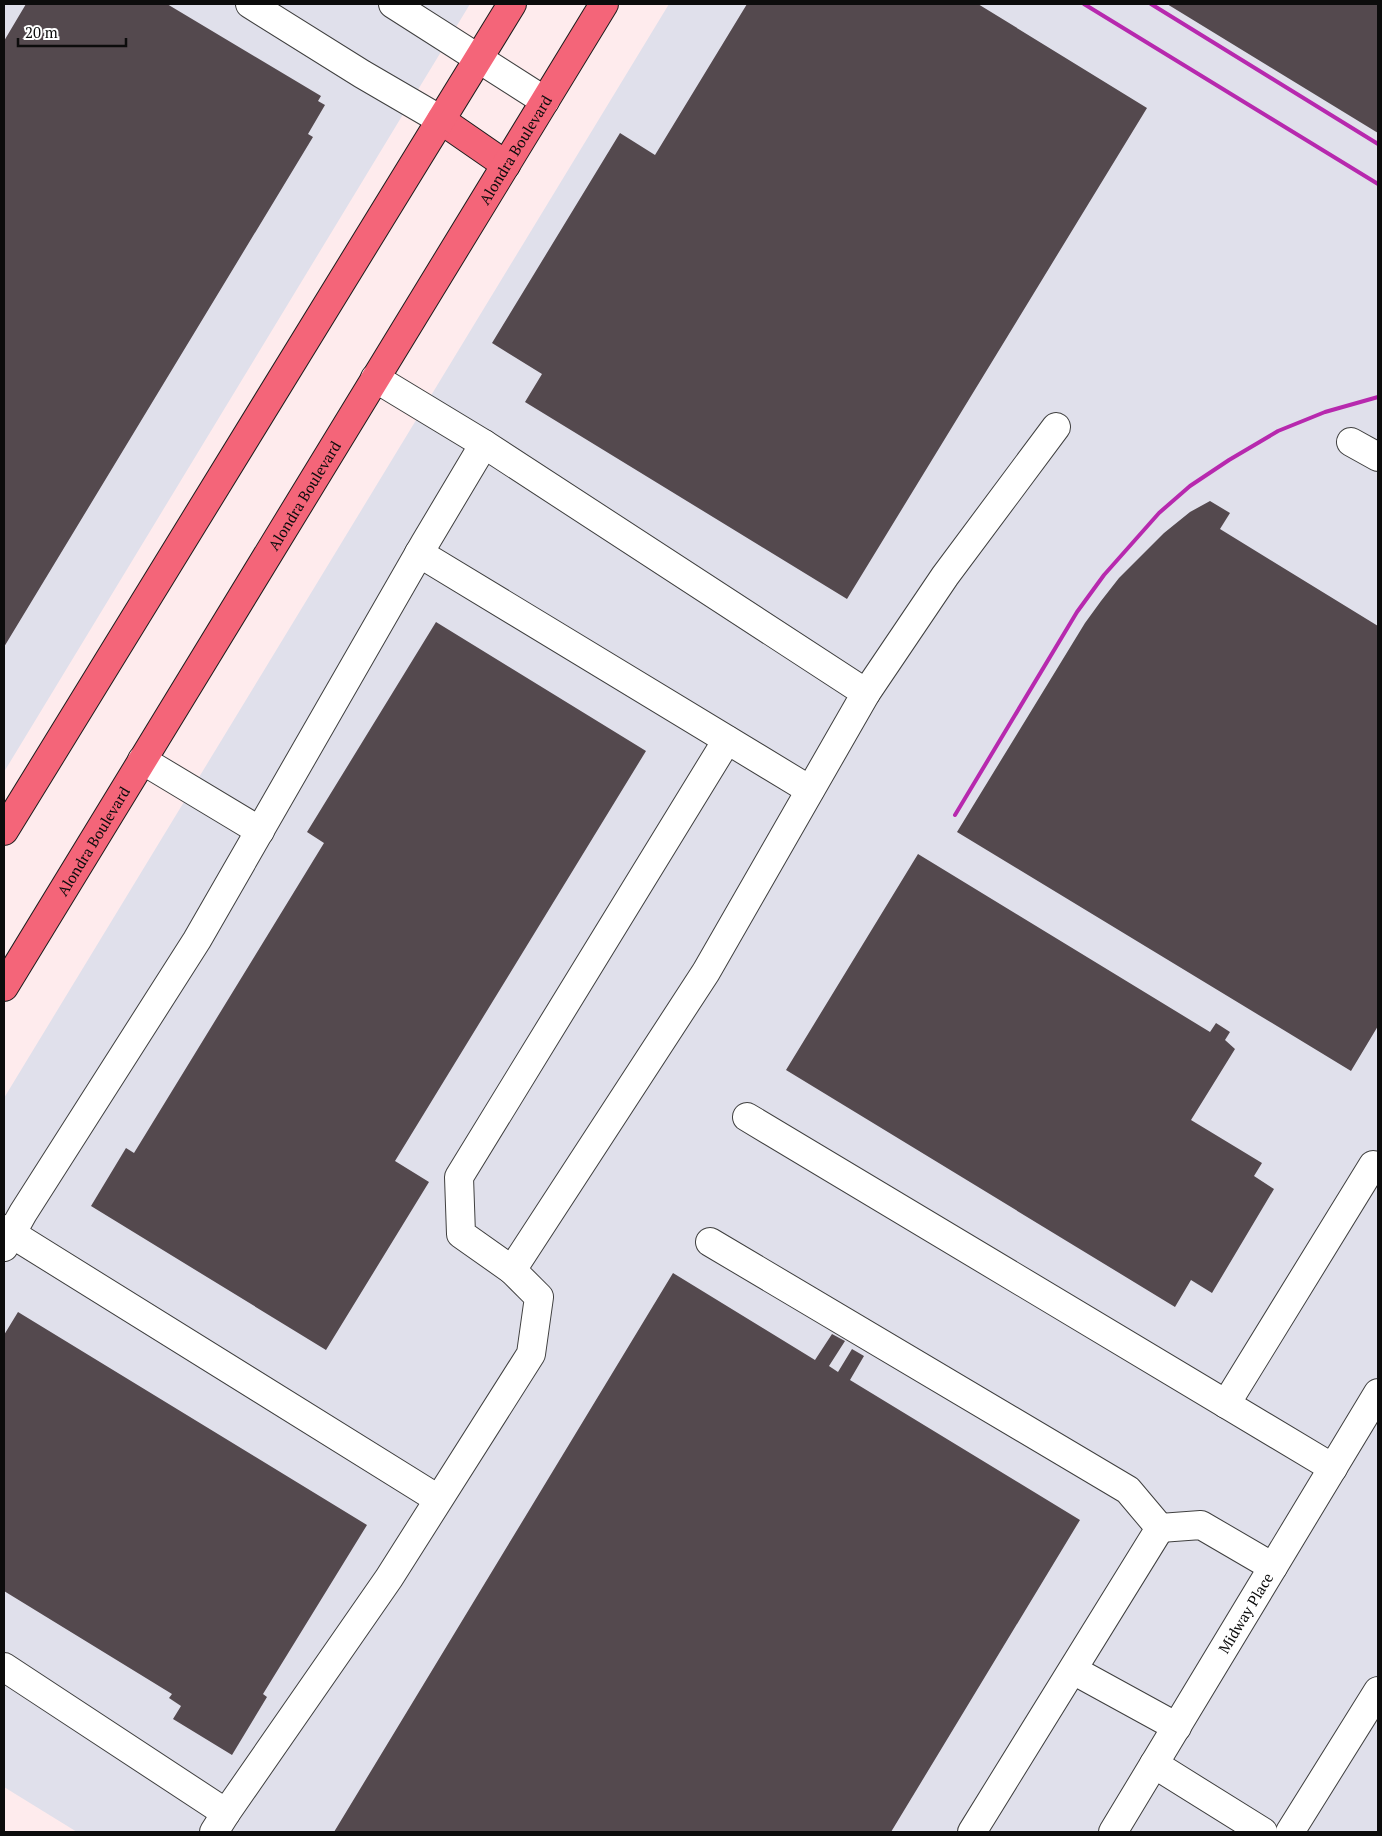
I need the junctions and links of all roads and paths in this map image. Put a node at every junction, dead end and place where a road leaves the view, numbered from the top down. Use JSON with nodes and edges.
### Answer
{"nodes":[{"id":1,"x":250,"y":4,"type":"edge"},
{"id":2,"x":393,"y":4,"type":"edge"},
{"id":3,"x":512,"y":4,"type":"edge"},
{"id":4,"x":604,"y":4,"type":"edge"},
{"id":5,"x":478,"y":59,"type":"junction"},
{"id":6,"x":545,"y":101,"type":"junction"},
{"id":7,"x":441,"y":120,"type":"junction"},
{"id":8,"x":506,"y":164,"type":"junction"},
{"id":9,"x":375,"y":378,"type":"junction"},
{"id":10,"x":1056,"y":427,"type":"dead end"},
{"id":11,"x":1351,"y":442,"type":"dead end"},
{"id":12,"x":484,"y":444,"type":"junction"},
{"id":13,"x":1378,"y":456,"type":"edge"},
{"id":14,"x":419,"y":553,"type":"junction"},
{"id":15,"x":866,"y":693,"type":"junction"},
{"id":16,"x":727,"y":740,"type":"junction"},
{"id":17,"x":142,"y":760,"type":"junction"},
{"id":18,"x":810,"y":790,"type":"junction"},
{"id":19,"x":4,"y":831,"type":"edge"},
{"id":20,"x":260,"y":831,"type":"junction"},
{"id":21,"x":4,"y":987,"type":"edge"},
{"id":22,"x":747,"y":1116,"type":"dead end"},
{"id":23,"x":1378,"y":1168,"type":"edge"},
{"id":24,"x":7,"y":1237,"type":"edge"},
{"id":25,"x":710,"y":1242,"type":"dead end"},
{"id":26,"x":512,"y":1270,"type":"junction"},
{"id":27,"x":1378,"y":1393,"type":"edge"},
{"id":28,"x":1226,"y":1404,"type":"junction"},
{"id":29,"x":1333,"y":1468,"type":"junction"},
{"id":30,"x":438,"y":1498,"type":"junction"},
{"id":31,"x":1160,"y":1528,"type":"junction"},
{"id":32,"x":1273,"y":1567,"type":"junction"},
{"id":33,"x":4,"y":1667,"type":"edge"},
{"id":34,"x":1073,"y":1670,"type":"junction"},
{"id":35,"x":1378,"y":1691,"type":"edge"},
{"id":36,"x":1177,"y":1727,"type":"junction"},
{"id":37,"x":1154,"y":1764,"type":"junction"},
{"id":38,"x":220,"y":1823,"type":"edge"},
{"id":39,"x":972,"y":1832,"type":"edge"},
{"id":40,"x":1113,"y":1832,"type":"edge"},
{"id":41,"x":1263,"y":1832,"type":"edge"},
{"id":42,"x":1290,"y":1832,"type":"edge"}],
"edges":[{"from":1,"to":7,"type":"street"},
{"from":2,"to":5,"type":"street"},
{"from":3,"to":5,"type":"main road"},
{"from":4,"to":6,"type":"main road","name":"Alondra Boulevard"},
{"from":5,"to":6,"type":"street"},
{"from":5,"to":7,"type":"main road"},
{"from":6,"to":8,"type":"main road","name":"Alondra Boulevard"},
{"from":7,"to":8,"type":"main road"},
{"from":7,"to":19,"type":"main road"},
{"from":8,"to":9,"type":"main road","name":"Alondra Boulevard"},
{"from":9,"to":12,"type":"street"},
{"from":9,"to":17,"type":"main road","name":"Alondra Boulevard"},
{"from":10,"to":15,"type":"street"},
{"from":11,"to":13,"type":"street"},
{"from":12,"to":14,"type":"street"},
{"from":12,"to":15,"type":"street"},
{"from":14,"to":16,"type":"street"},
{"from":14,"to":20,"type":"street"},
{"from":15,"to":18,"type":"street"},
{"from":16,"to":18,"type":"street"},
{"from":16,"to":26,"type":"street"},
{"from":17,"to":20,"type":"street"},
{"from":17,"to":21,"type":"main road","name":"Alondra Boulevard"},
{"from":18,"to":26,"type":"street"},
{"from":20,"to":24,"type":"street"},
{"from":22,"to":28,"type":"street"},
{"from":23,"to":28,"type":"street"},
{"from":24,"to":30,"type":"street"},
{"from":25,"to":31,"type":"street"},
{"from":26,"to":30,"type":"street"},
{"from":27,"to":29,"type":"street","name":"Midway Place"},
{"from":28,"to":29,"type":"street"},
{"from":29,"to":32,"type":"street","name":"Midway Place"},
{"from":30,"to":38,"type":"street"},
{"from":31,"to":32,"type":"street"},
{"from":31,"to":34,"type":"street"},
{"from":32,"to":36,"type":"street","name":"Midway Place"},
{"from":33,"to":38,"type":"street"},
{"from":34,"to":36,"type":"street"},
{"from":34,"to":39,"type":"street"},
{"from":35,"to":42,"type":"street"},
{"from":36,"to":37,"type":"street","name":"Midway Place"},
{"from":37,"to":40,"type":"street","name":"Midway Place"},
{"from":37,"to":41,"type":"street"}]}
